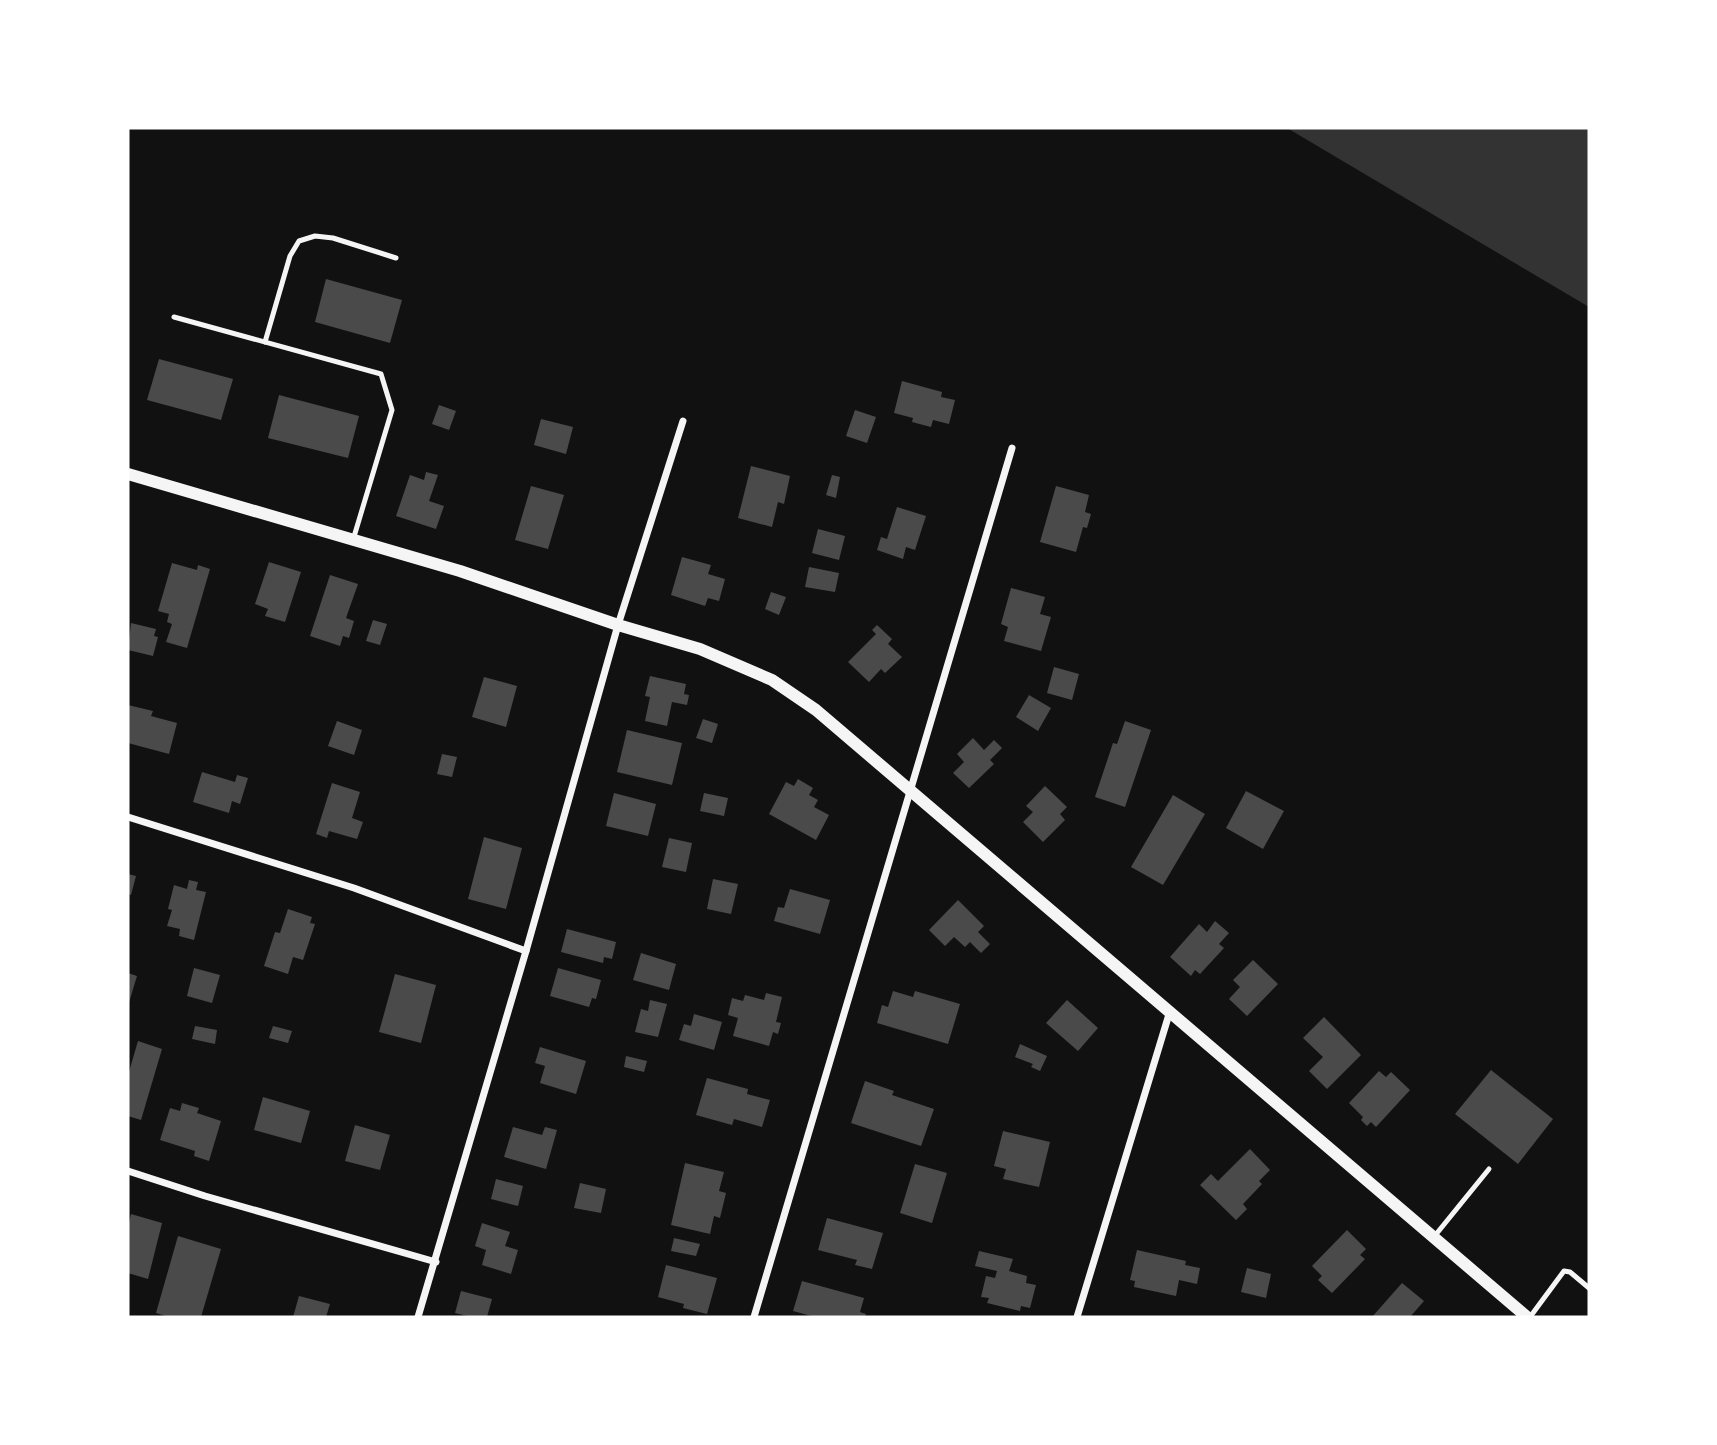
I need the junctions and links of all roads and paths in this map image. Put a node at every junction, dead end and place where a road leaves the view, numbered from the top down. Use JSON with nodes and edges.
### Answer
{"nodes":[{"id":1,"x":396,"y":258,"type":"dead end"},
{"id":2,"x":174,"y":317,"type":"dead end"},
{"id":3,"x":265,"y":342,"type":"junction"},
{"id":4,"x":683,"y":421,"type":"dead end"},
{"id":5,"x":1012,"y":449,"type":"dead end"},
{"id":6,"x":128,"y":474,"type":"edge"},
{"id":7,"x":353,"y":540,"type":"junction"},
{"id":8,"x":618,"y":625,"type":"junction"},
{"id":9,"x":910,"y":792,"type":"junction"},
{"id":10,"x":128,"y":817,"type":"edge"},
{"id":11,"x":527,"y":951,"type":"junction"},
{"id":12,"x":1170,"y":1011,"type":"junction"},
{"id":13,"x":1489,"y":1169,"type":"dead end"},
{"id":14,"x":128,"y":1171,"type":"edge"},
{"id":15,"x":1433,"y":1238,"type":"junction"},
{"id":16,"x":436,"y":1262,"type":"junction"},
{"id":17,"x":1589,"y":1288,"type":"edge"},
{"id":18,"x":418,"y":1317,"type":"edge"},
{"id":19,"x":754,"y":1317,"type":"edge"},
{"id":20,"x":1077,"y":1317,"type":"edge"},
{"id":21,"x":1529,"y":1317,"type":"edge"}],
"edges":[{"from":1,"to":3,"type":"lane"},
{"from":2,"to":3,"type":"lane"},
{"from":3,"to":7,"type":"lane"},
{"from":4,"to":8,"type":"street"},
{"from":5,"to":9,"type":"street"},
{"from":6,"to":7,"type":"street"},
{"from":7,"to":8,"type":"street"},
{"from":8,"to":9,"type":"street"},
{"from":8,"to":11,"type":"street"},
{"from":9,"to":12,"type":"street"},
{"from":9,"to":19,"type":"street"},
{"from":10,"to":11,"type":"street"},
{"from":11,"to":16,"type":"street"},
{"from":12,"to":15,"type":"street"},
{"from":12,"to":20,"type":"street"},
{"from":13,"to":15,"type":"lane"},
{"from":14,"to":16,"type":"street"},
{"from":15,"to":21,"type":"street"},
{"from":16,"to":18,"type":"street"},
{"from":17,"to":21,"type":"lane"}]}
